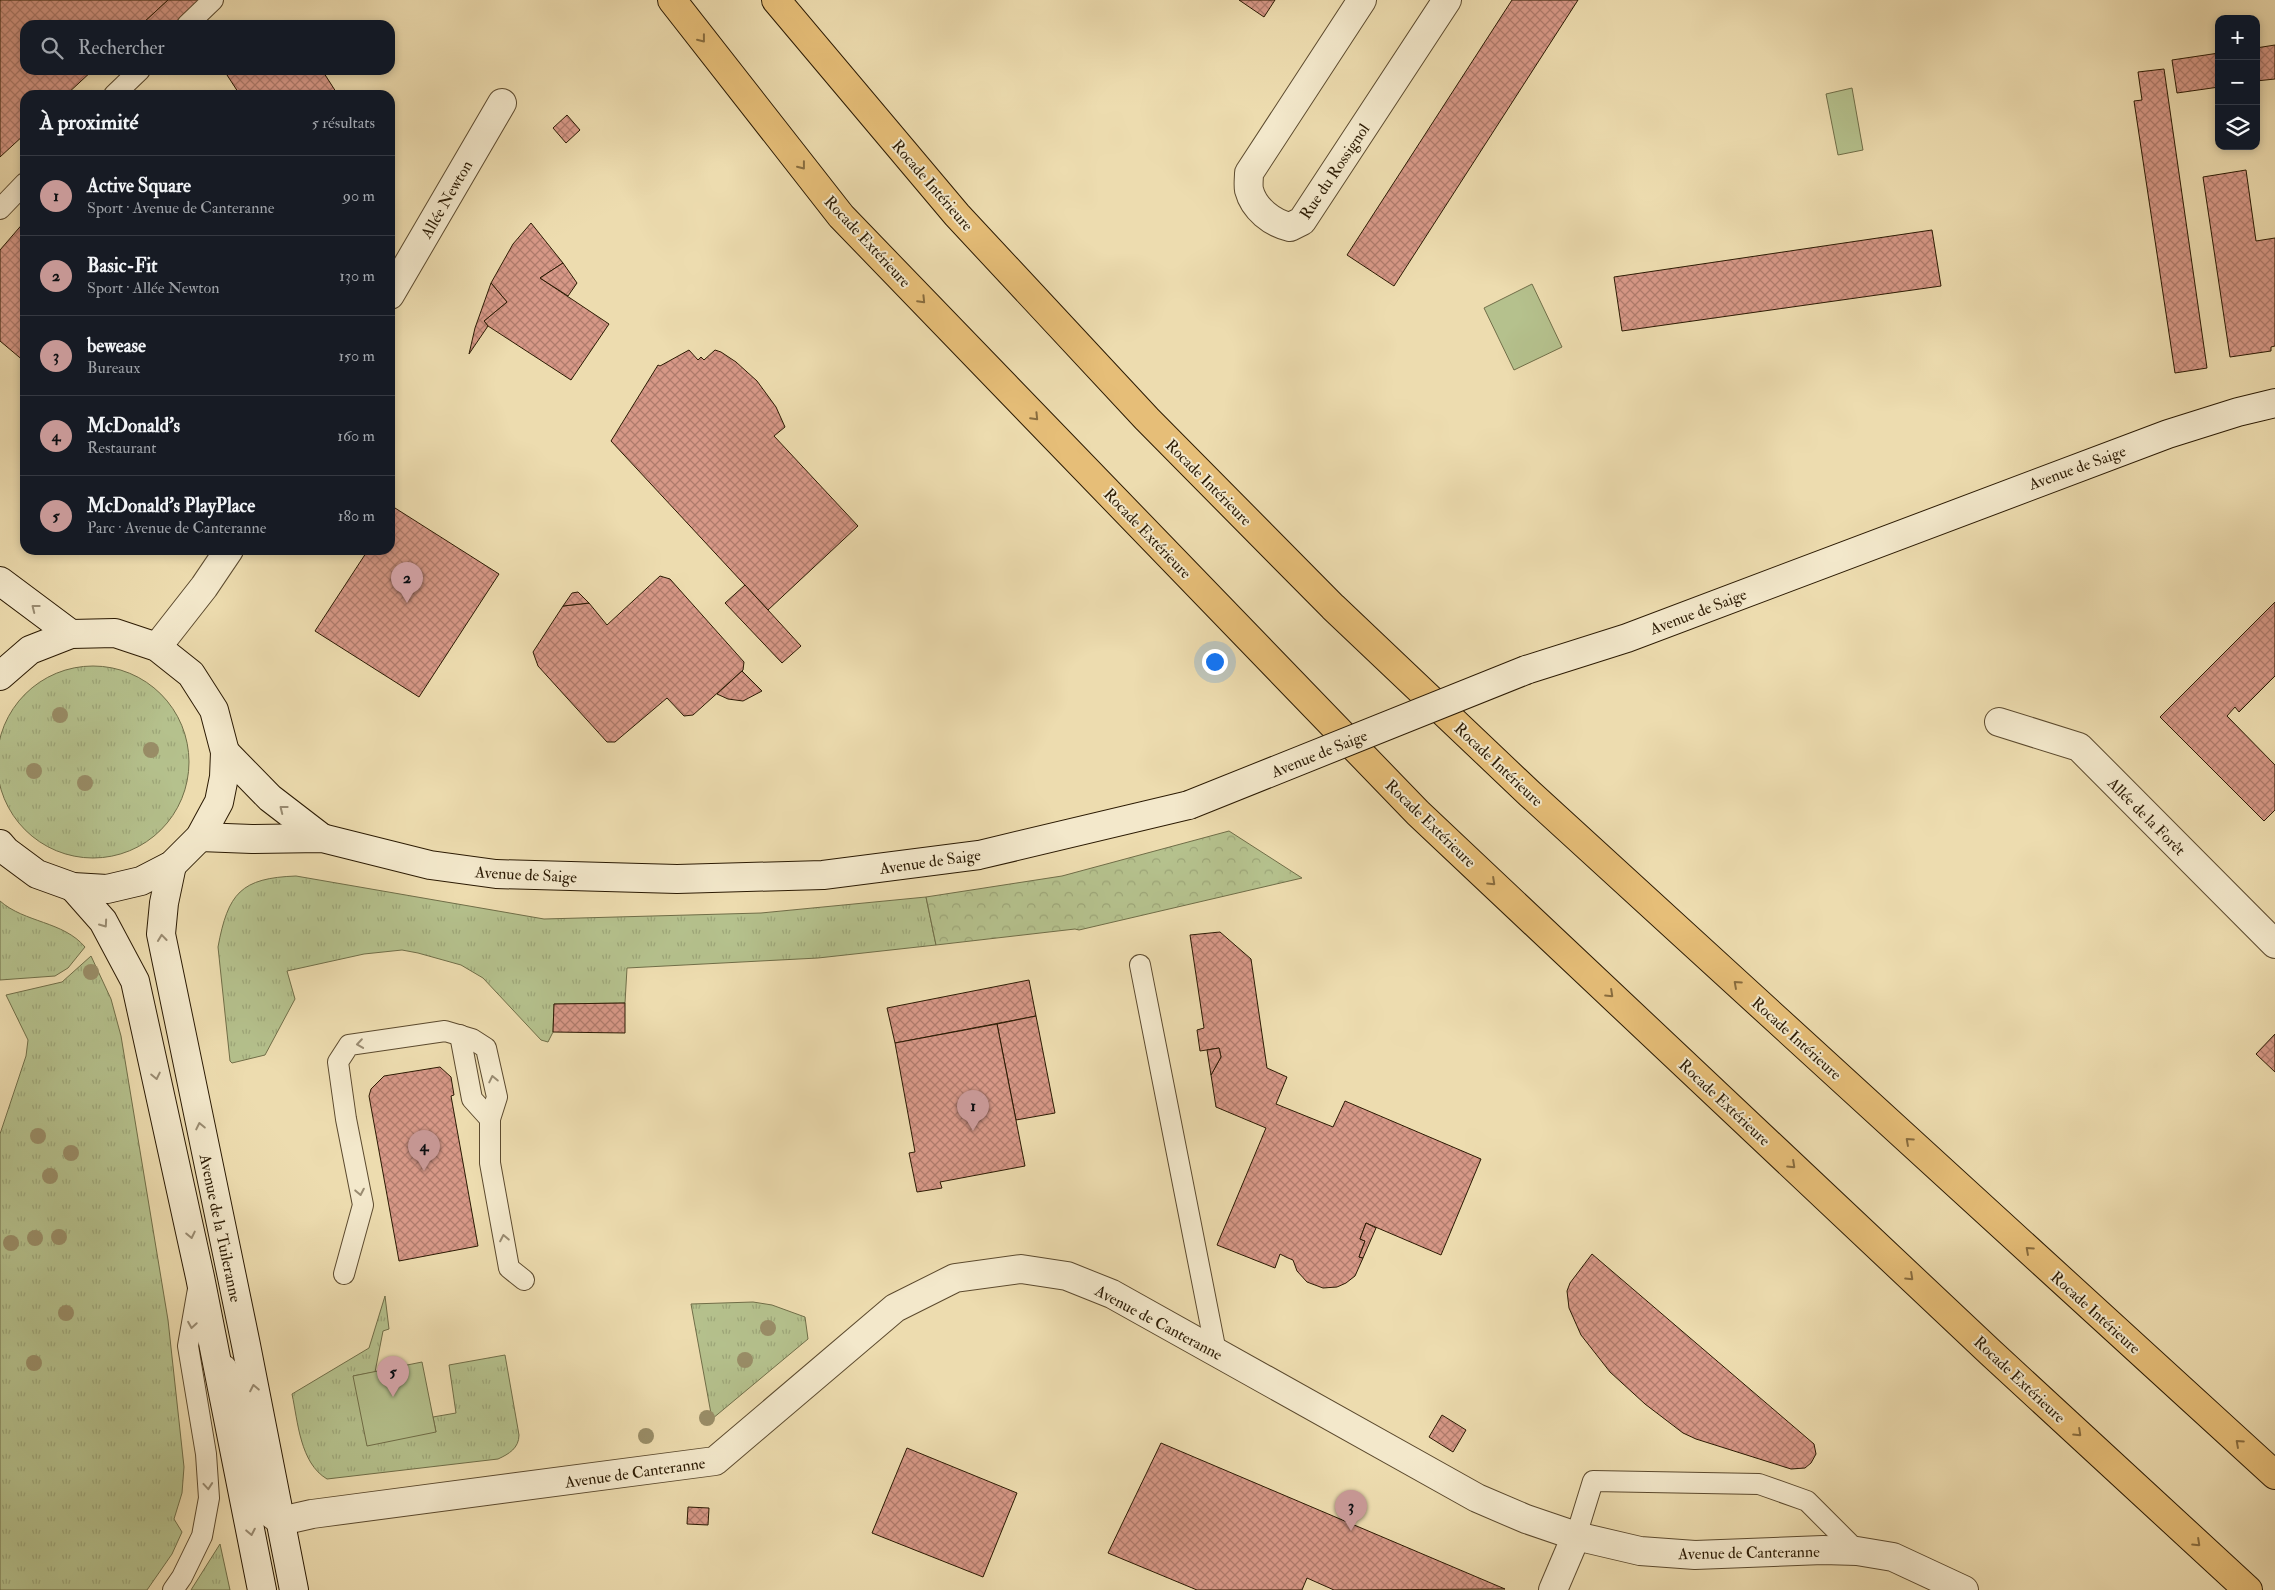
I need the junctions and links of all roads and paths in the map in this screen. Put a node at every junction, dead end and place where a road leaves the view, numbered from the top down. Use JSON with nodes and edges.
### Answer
{"nodes":[{"id":1,"x":214,"y":0,"type":"edge"},
{"id":2,"x":672,"y":0,"type":"edge"},
{"id":3,"x":776,"y":0,"type":"edge"},
{"id":4,"x":1362,"y":0,"type":"edge"},
{"id":5,"x":1447,"y":0,"type":"edge"},
{"id":6,"x":192,"y":20,"type":"edge"},
{"id":7,"x":135,"y":75,"type":"edge"},
{"id":8,"x":119,"y":90,"type":"edge"},
{"id":9,"x":502,"y":102,"type":"dead end"},
{"id":10,"x":20,"y":188,"type":"edge"},
{"id":11,"x":0,"y":209,"type":"edge"},
{"id":12,"x":395,"y":286,"type":"edge"},
{"id":13,"x":2275,"y":404,"type":"edge"},
{"id":14,"x":225,"y":555,"type":"edge"},
{"id":15,"x":0,"y":581,"type":"edge"},
{"id":16,"x":71,"y":634,"type":"junction"},
{"id":17,"x":157,"y":647,"type":"junction"},
{"id":18,"x":0,"y":675,"type":"edge"},
{"id":19,"x":1998,"y":722,"type":"dead end"},
{"id":20,"x":225,"y":752,"type":"junction"},
{"id":21,"x":200,"y":837,"type":"junction"},
{"id":22,"x":322,"y":838,"type":"junction"},
{"id":23,"x":0,"y":844,"type":"edge"},
{"id":24,"x":172,"y":865,"type":"junction"},
{"id":25,"x":73,"y":887,"type":"junction"},
{"id":26,"x":2275,"y":944,"type":"edge"},
{"id":27,"x":1140,"y":964,"type":"dead end"},
{"id":28,"x":344,"y":1274,"type":"dead end"},
{"id":29,"x":200,"y":1277,"type":"junction"},
{"id":30,"x":524,"y":1280,"type":"dead end"},
{"id":31,"x":1216,"y":1352,"type":"junction"},
{"id":32,"x":216,"y":1353,"type":"junction"},
{"id":33,"x":2275,"y":1475,"type":"edge"},
{"id":34,"x":280,"y":1521,"type":"junction"},
{"id":35,"x":1576,"y":1536,"type":"junction"},
{"id":36,"x":1857,"y":1551,"type":"junction"},
{"id":37,"x":173,"y":1590,"type":"edge"},
{"id":38,"x":262,"y":1590,"type":"edge"},
{"id":39,"x":294,"y":1590,"type":"edge"},
{"id":40,"x":1553,"y":1590,"type":"edge"},
{"id":41,"x":1964,"y":1590,"type":"edge"},
{"id":42,"x":2248,"y":1590,"type":"edge"}],
"edges":[{"from":1,"to":6,"type":"lane"},
{"from":2,"to":42,"type":"highway","name":"Rocade Extérieure","one_way":true},
{"from":33,"to":3,"type":"highway","name":"Rocade Intérieure","one_way":true},
{"from":4,"to":5,"type":"street","name":"Rue du Rossignol"},
{"from":7,"to":8,"type":"lane"},
{"from":9,"to":12,"type":"street","name":"Allée Newton"},
{"from":10,"to":11,"type":"lane"},
{"from":13,"to":22,"type":"street","name":"Avenue de Saige","bridge":true},
{"from":14,"to":17,"type":"street"},
{"from":16,"to":15,"type":"street","one_way":true},
{"from":16,"to":17,"type":"street"},
{"from":16,"to":18,"type":"street"},
{"from":17,"to":20,"type":"street"},
{"from":19,"to":26,"type":"street","name":"Allée de la Forêt"},
{"from":20,"to":21,"type":"street"},
{"from":22,"to":20,"type":"street","name":"Avenue de Saige","one_way":true},
{"from":21,"to":22,"type":"street","name":"Avenue de Saige"},
{"from":21,"to":24,"type":"street"},
{"from":23,"to":25,"type":"street"},
{"from":24,"to":25,"type":"street"},
{"from":34,"to":24,"type":"street","name":"Avenue de la Tuileranne","one_way":true},
{"from":25,"to":29,"type":"street","name":"Avenue de la Tuileranne","one_way":true},
{"from":27,"to":31,"type":"lane"},
{"from":30,"to":28,"type":"lane","one_way":true},
{"from":29,"to":32,"type":"street","name":"Avenue de la Tuileranne"},
{"from":29,"to":37,"type":"lane","one_way":true},
{"from":31,"to":34,"type":"street","name":"Avenue de Canteranne"},
{"from":31,"to":35,"type":"street","name":"Avenue de Canteranne"},
{"from":32,"to":34,"type":"street"},
{"from":32,"to":38,"type":"street","name":"Avenue de la Tuileranne","one_way":true},
{"from":34,"to":39,"type":"street","name":"Avenue de la Tuileranne"},
{"from":35,"to":36,"type":"street","name":"Avenue de Canteranne"},
{"from":35,"to":36,"type":"lane"},
{"from":35,"to":40,"type":"street"},
{"from":36,"to":41,"type":"street","name":"Avenue de Canteranne"}]}
